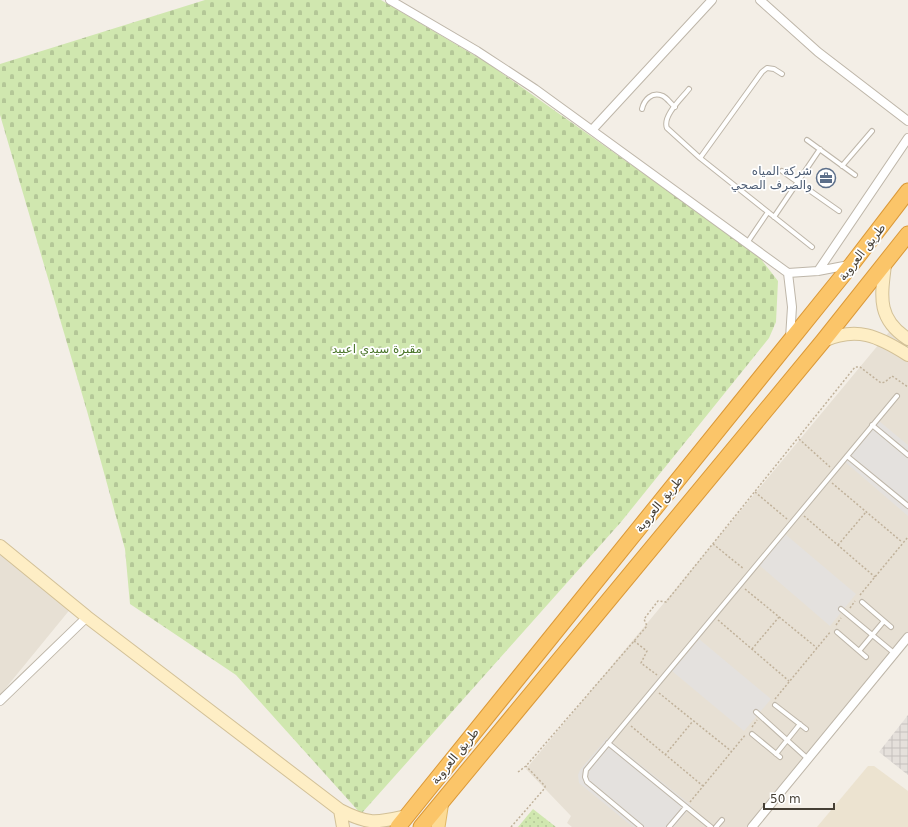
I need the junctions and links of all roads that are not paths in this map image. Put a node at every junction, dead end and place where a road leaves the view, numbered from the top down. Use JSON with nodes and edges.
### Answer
{"nodes":[{"id":1,"x":390,"y":0,"type":"edge"},
{"id":2,"x":712,"y":0,"type":"edge"},
{"id":3,"x":760,"y":0,"type":"edge"},
{"id":4,"x":782,"y":74,"type":"dead end"},
{"id":5,"x":689,"y":89,"type":"dead end"},
{"id":6,"x":675,"y":107,"type":"junction"},
{"id":7,"x":642,"y":109,"type":"dead end"},
{"id":8,"x":908,"y":120,"type":"edge"},
{"id":9,"x":592,"y":130,"type":"junction"},
{"id":10,"x":872,"y":131,"type":"dead end"},
{"id":11,"x":908,"y":138,"type":"edge"},
{"id":12,"x":807,"y":140,"type":"dead end"},
{"id":13,"x":820,"y":149,"type":"junction"},
{"id":14,"x":700,"y":158,"type":"junction"},
{"id":15,"x":842,"y":166,"type":"junction"},
{"id":16,"x":782,"y":171,"type":"dead end"},
{"id":17,"x":855,"y":175,"type":"dead end"},
{"id":18,"x":797,"y":183,"type":"junction"},
{"id":19,"x":908,"y":191,"type":"edge"},
{"id":20,"x":839,"y":211,"type":"dead end"},
{"id":21,"x":768,"y":212,"type":"junction"},
{"id":22,"x":774,"y":217,"type":"junction"},
{"id":23,"x":908,"y":234,"type":"edge"},
{"id":24,"x":747,"y":243,"type":"junction"},
{"id":25,"x":812,"y":247,"type":"dead end"},
{"id":26,"x":852,"y":264,"type":"junction"},
{"id":27,"x":885,"y":265,"type":"junction"},
{"id":28,"x":818,"y":271,"type":"junction"},
{"id":29,"x":788,"y":273,"type":"junction"},
{"id":30,"x":892,"y":326,"type":"junction"},
{"id":31,"x":882,"y":339,"type":"junction"},
{"id":32,"x":908,"y":339,"type":"edge"},
{"id":33,"x":823,"y":341,"type":"junction"},
{"id":34,"x":789,"y":342,"type":"junction"},
{"id":35,"x":908,"y":354,"type":"edge"},
{"id":36,"x":897,"y":396,"type":"dead end"},
{"id":37,"x":872,"y":425,"type":"junction"},
{"id":38,"x":908,"y":455,"type":"edge"},
{"id":39,"x":846,"y":456,"type":"junction"},
{"id":40,"x":908,"y":506,"type":"edge"},
{"id":41,"x":0,"y":546,"type":"edge"},
{"id":42,"x":862,"y":602,"type":"dead end"},
{"id":43,"x":841,"y":609,"type":"dead end"},
{"id":44,"x":87,"y":617,"type":"junction"},
{"id":45,"x":884,"y":621,"type":"junction"},
{"id":46,"x":891,"y":628,"type":"dead end"},
{"id":47,"x":836,"y":632,"type":"dead end"},
{"id":48,"x":872,"y":635,"type":"junction"},
{"id":49,"x":908,"y":637,"type":"edge"},
{"id":50,"x":858,"y":651,"type":"junction"},
{"id":51,"x":894,"y":654,"type":"junction"},
{"id":52,"x":866,"y":657,"type":"dead end"},
{"id":53,"x":0,"y":702,"type":"edge"},
{"id":54,"x":773,"y":703,"type":"road end"},
{"id":55,"x":756,"y":712,"type":"dead end"},
{"id":56,"x":800,"y":724,"type":"junction"},
{"id":57,"x":806,"y":729,"type":"dead end"},
{"id":58,"x":752,"y":734,"type":"dead end"},
{"id":59,"x":787,"y":740,"type":"junction"},
{"id":60,"x":608,"y":743,"type":"junction"},
{"id":61,"x":776,"y":754,"type":"junction"},
{"id":62,"x":780,"y":757,"type":"dead end"},
{"id":63,"x":808,"y":759,"type":"junction"},
{"id":64,"x":686,"y":807,"type":"junction"},
{"id":65,"x":340,"y":810,"type":"junction"},
{"id":66,"x":722,"y":820,"type":"dead end"},
{"id":67,"x":403,"y":821,"type":"edge"},
{"id":68,"x":429,"y":824,"type":"edge"},
{"id":69,"x":343,"y":827,"type":"edge"},
{"id":70,"x":389,"y":827,"type":"edge"},
{"id":71,"x":641,"y":827,"type":"edge"},
{"id":72,"x":669,"y":827,"type":"edge"},
{"id":73,"x":710,"y":827,"type":"edge"},
{"id":74,"x":716,"y":827,"type":"edge"},
{"id":75,"x":752,"y":827,"type":"edge"}],
"edges":[{"from":1,"to":9,"type":"street"},
{"from":2,"to":9,"type":"street"},
{"from":3,"to":8,"type":"street"},
{"from":4,"to":14,"type":"lane"},
{"from":5,"to":6,"type":"lane"},
{"from":6,"to":7,"type":"lane"},
{"from":6,"to":14,"type":"lane"},
{"from":9,"to":24,"type":"street"},
{"from":10,"to":15,"type":"lane"},
{"from":11,"to":28,"type":"street"},
{"from":12,"to":13,"type":"lane"},
{"from":13,"to":15,"type":"lane"},
{"from":13,"to":18,"type":"lane"},
{"from":14,"to":21,"type":"lane"},
{"from":15,"to":17,"type":"lane"},
{"from":16,"to":18,"type":"lane"},
{"from":18,"to":20,"type":"lane"},
{"from":18,"to":22,"type":"lane"},
{"from":19,"to":26,"type":"highway","name":"طريق العروبة"},
{"from":21,"to":22,"type":"lane"},
{"from":21,"to":24,"type":"lane"},
{"from":22,"to":25,"type":"lane"},
{"from":23,"to":27,"type":"highway","name":"طريق العروبة"},
{"from":24,"to":29,"type":"street"},
{"from":26,"to":28,"type":"street"},
{"from":26,"to":34,"type":"highway","name":"طريق العروبة"},
{"from":27,"to":30,"type":"main road"},
{"from":27,"to":33,"type":"highway","name":"طريق العروبة"},
{"from":28,"to":29,"type":"street"},
{"from":29,"to":34,"type":"street"},
{"from":30,"to":31,"type":"main road"},
{"from":30,"to":32,"type":"main road"},
{"from":31,"to":33,"type":"main road"},
{"from":31,"to":35,"type":"main road"},
{"from":33,"to":68,"type":"highway","name":"طريق العروبة"},
{"from":34,"to":67,"type":"highway","name":"طريق العروبة"},
{"from":36,"to":37,"type":"lane"},
{"from":37,"to":38,"type":"lane"},
{"from":37,"to":39,"type":"lane"},
{"from":39,"to":40,"type":"lane"},
{"from":39,"to":60,"type":"lane"},
{"from":41,"to":44,"type":"main road"},
{"from":42,"to":45,"type":"lane"},
{"from":43,"to":48,"type":"lane"},
{"from":44,"to":53,"type":"street"},
{"from":44,"to":65,"type":"main road"},
{"from":45,"to":46,"type":"lane"},
{"from":45,"to":48,"type":"lane"},
{"from":47,"to":50,"type":"lane"},
{"from":48,"to":50,"type":"lane"},
{"from":48,"to":51,"type":"lane"},
{"from":49,"to":51,"type":"street"},
{"from":50,"to":52,"type":"lane"},
{"from":51,"to":63,"type":"street"},
{"from":54,"to":56,"type":"lane"},
{"from":55,"to":59,"type":"lane"},
{"from":56,"to":57,"type":"lane"},
{"from":56,"to":59,"type":"lane"},
{"from":58,"to":61,"type":"lane"},
{"from":59,"to":61,"type":"lane"},
{"from":59,"to":63,"type":"lane"},
{"from":60,"to":64,"type":"lane"},
{"from":60,"to":71,"type":"lane"},
{"from":61,"to":62,"type":"lane"},
{"from":63,"to":75,"type":"street"},
{"from":64,"to":72,"type":"lane"},
{"from":64,"to":73,"type":"lane"},
{"from":65,"to":67,"type":"main road"},
{"from":65,"to":69,"type":"main road"},
{"from":66,"to":74,"type":"lane"},
{"from":67,"to":70,"type":"main road","name":"طريق العروبة"}]}
